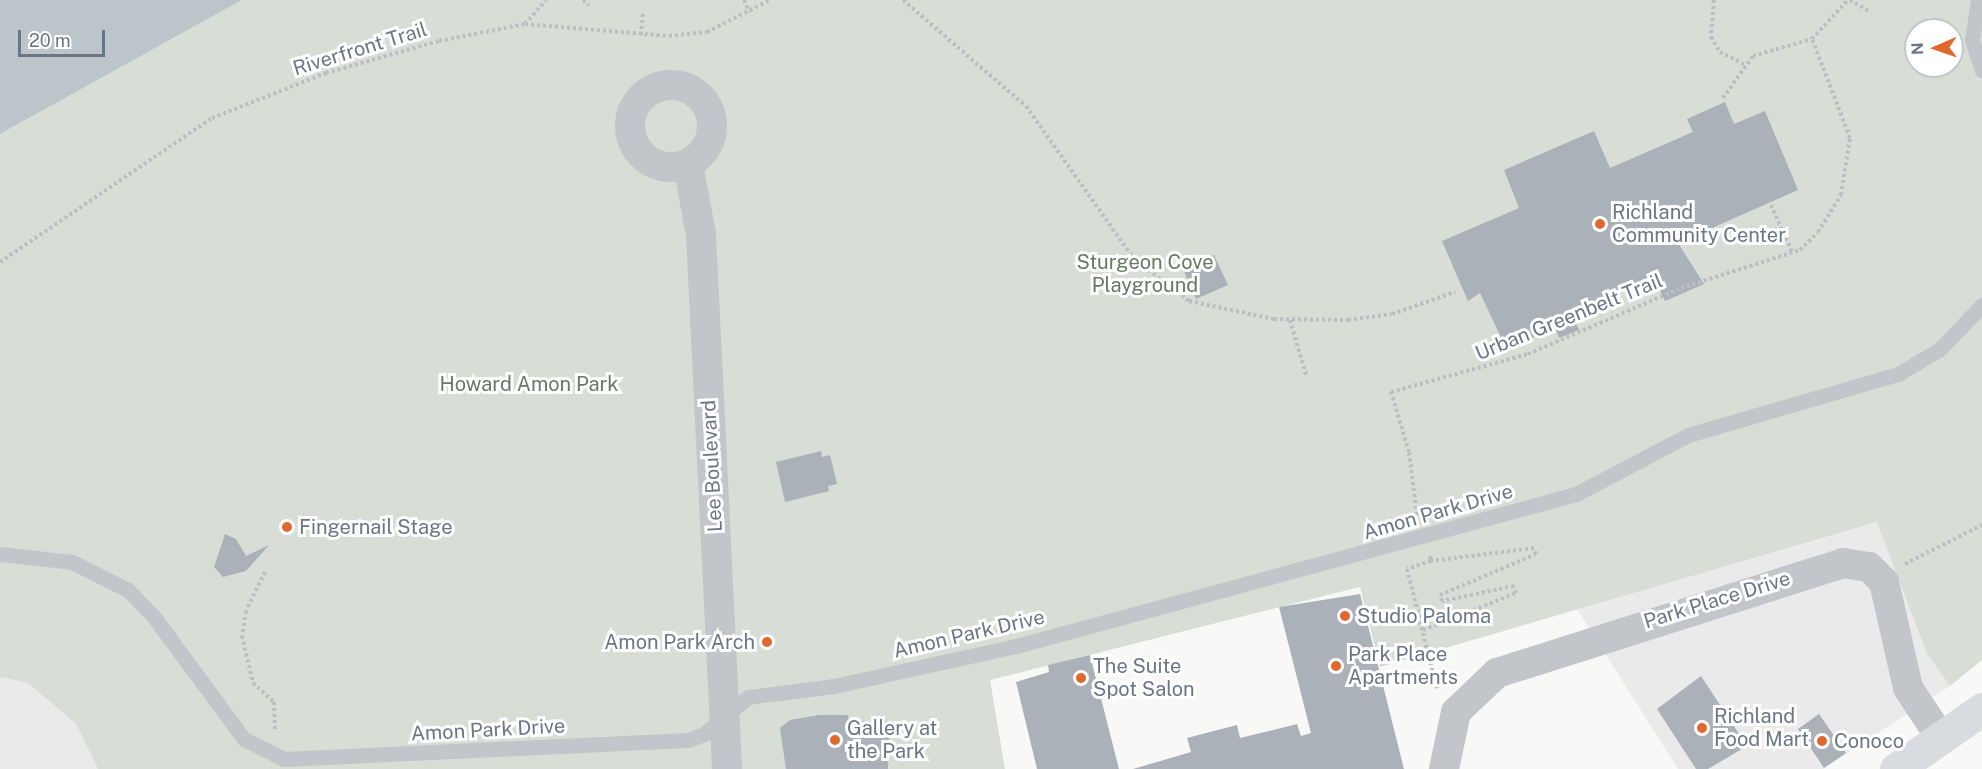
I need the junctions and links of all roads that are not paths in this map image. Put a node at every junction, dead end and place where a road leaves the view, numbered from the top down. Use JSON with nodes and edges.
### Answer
{"nodes":[{"id":1,"x":1978,"y":0,"type":"edge"},
{"id":2,"x":1982,"y":70,"type":"edge"},
{"id":3,"x":688,"y":164,"type":"dead end"},
{"id":4,"x":1982,"y":305,"type":"edge"},
{"id":5,"x":0,"y":554,"type":"edge"},
{"id":6,"x":1982,"y":709,"type":"edge"},
{"id":7,"x":723,"y":716,"type":"junction"},
{"id":8,"x":1941,"y":738,"type":"junction"},
{"id":9,"x":727,"y":769,"type":"edge"},
{"id":10,"x":1444,"y":769,"type":"edge"},
{"id":11,"x":1896,"y":769,"type":"edge"}],
"edges":[{"from":1,"to":2,"type":"lane"},
{"from":3,"to":7,"type":"street","name":"Lee Boulevard"},
{"from":4,"to":7,"type":"lane","name":"Amon Park Drive"},
{"from":5,"to":7,"type":"lane","name":"Amon Park Drive"},
{"from":6,"to":8,"type":"main road"},
{"from":7,"to":9,"type":"street","name":"Lee Boulevard"},
{"from":8,"to":10,"type":"street","name":"Park Place Drive"},
{"from":8,"to":11,"type":"main road"}]}
